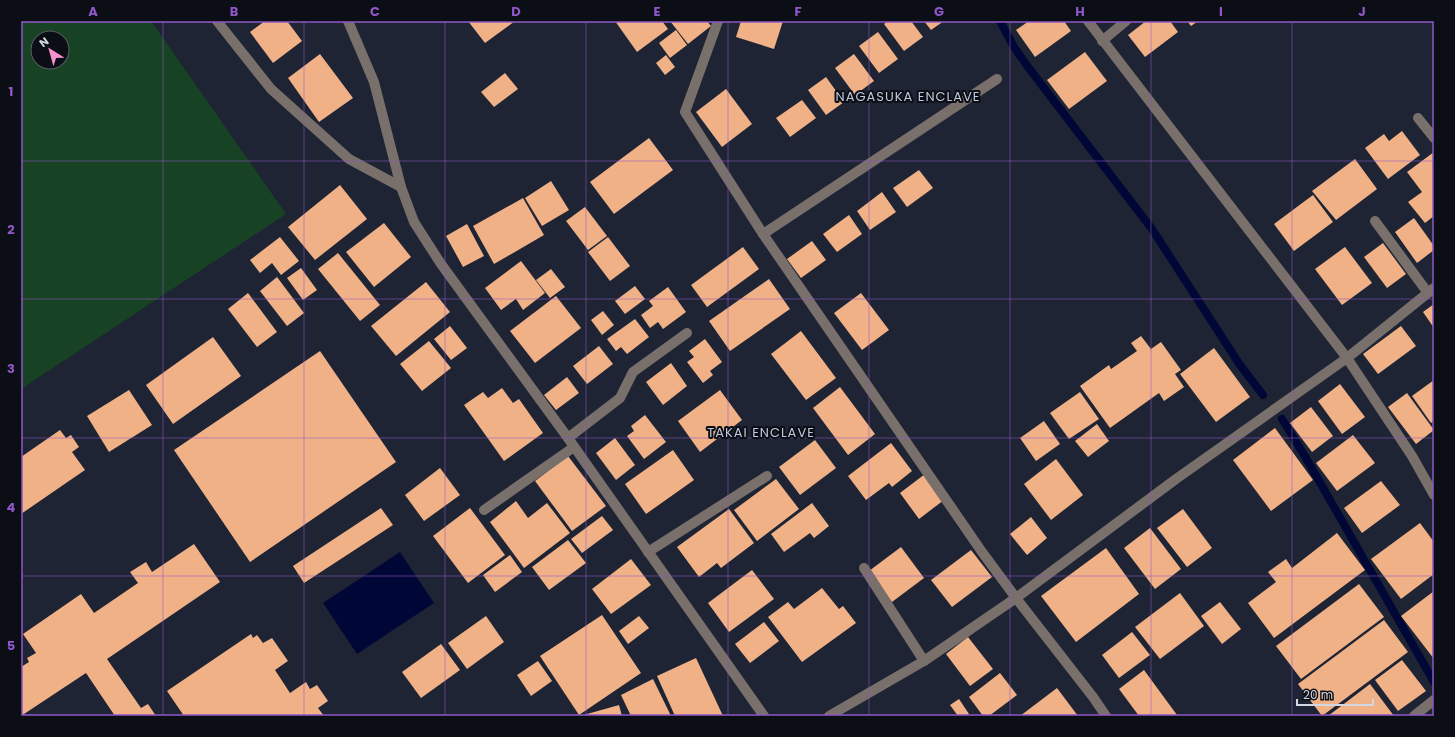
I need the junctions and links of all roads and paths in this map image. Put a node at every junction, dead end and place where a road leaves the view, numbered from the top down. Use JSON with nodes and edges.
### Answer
{"nodes":[{"id":1,"x":217,"y":21,"type":"edge"},
{"id":2,"x":348,"y":21,"type":"edge"},
{"id":3,"x":718,"y":21,"type":"edge"},
{"id":4,"x":1088,"y":21,"type":"edge"},
{"id":5,"x":1126,"y":21,"type":"edge"},
{"id":6,"x":1102,"y":41,"type":"junction"},
{"id":7,"x":997,"y":79,"type":"dead end"},
{"id":8,"x":1418,"y":118,"type":"dead end"},
{"id":9,"x":1434,"y":138,"type":"edge"},
{"id":10,"x":401,"y":187,"type":"junction"},
{"id":11,"x":1376,"y":221,"type":"dead end"},
{"id":12,"x":763,"y":234,"type":"junction"},
{"id":13,"x":1431,"y":291,"type":"edge"},
{"id":14,"x":687,"y":333,"type":"dead end"},
{"id":15,"x":1346,"y":358,"type":"junction"},
{"id":16,"x":568,"y":438,"type":"junction"},
{"id":17,"x":574,"y":447,"type":"junction"},
{"id":18,"x":767,"y":476,"type":"dead end"},
{"id":19,"x":1434,"y":495,"type":"edge"},
{"id":20,"x":484,"y":510,"type":"dead end"},
{"id":21,"x":648,"y":552,"type":"junction"},
{"id":22,"x":864,"y":568,"type":"dead end"},
{"id":23,"x":1016,"y":598,"type":"junction"},
{"id":24,"x":924,"y":661,"type":"junction"},
{"id":25,"x":1434,"y":700,"type":"edge"},
{"id":26,"x":764,"y":716,"type":"edge"},
{"id":27,"x":829,"y":716,"type":"edge"},
{"id":28,"x":1106,"y":716,"type":"edge"},
{"id":29,"x":1414,"y":716,"type":"edge"}],
"edges":[{"from":1,"to":10,"type":"street"},
{"from":2,"to":10,"type":"street"},
{"from":3,"to":12,"type":"street"},
{"from":4,"to":6,"type":"street"},
{"from":5,"to":6,"type":"street"},
{"from":6,"to":15,"type":"street"},
{"from":7,"to":12,"type":"street"},
{"from":8,"to":9,"type":"street"},
{"from":10,"to":16,"type":"street"},
{"from":11,"to":13,"type":"street"},
{"from":12,"to":23,"type":"street"},
{"from":13,"to":15,"type":"street"},
{"from":14,"to":16,"type":"street"},
{"from":15,"to":19,"type":"street"},
{"from":15,"to":23,"type":"street"},
{"from":16,"to":17,"type":"street"},
{"from":17,"to":20,"type":"street"},
{"from":17,"to":21,"type":"street"},
{"from":18,"to":21,"type":"street"},
{"from":21,"to":26,"type":"street"},
{"from":22,"to":24,"type":"street"},
{"from":23,"to":24,"type":"street"},
{"from":23,"to":28,"type":"street"},
{"from":24,"to":27,"type":"street"},
{"from":25,"to":29,"type":"street"}]}
